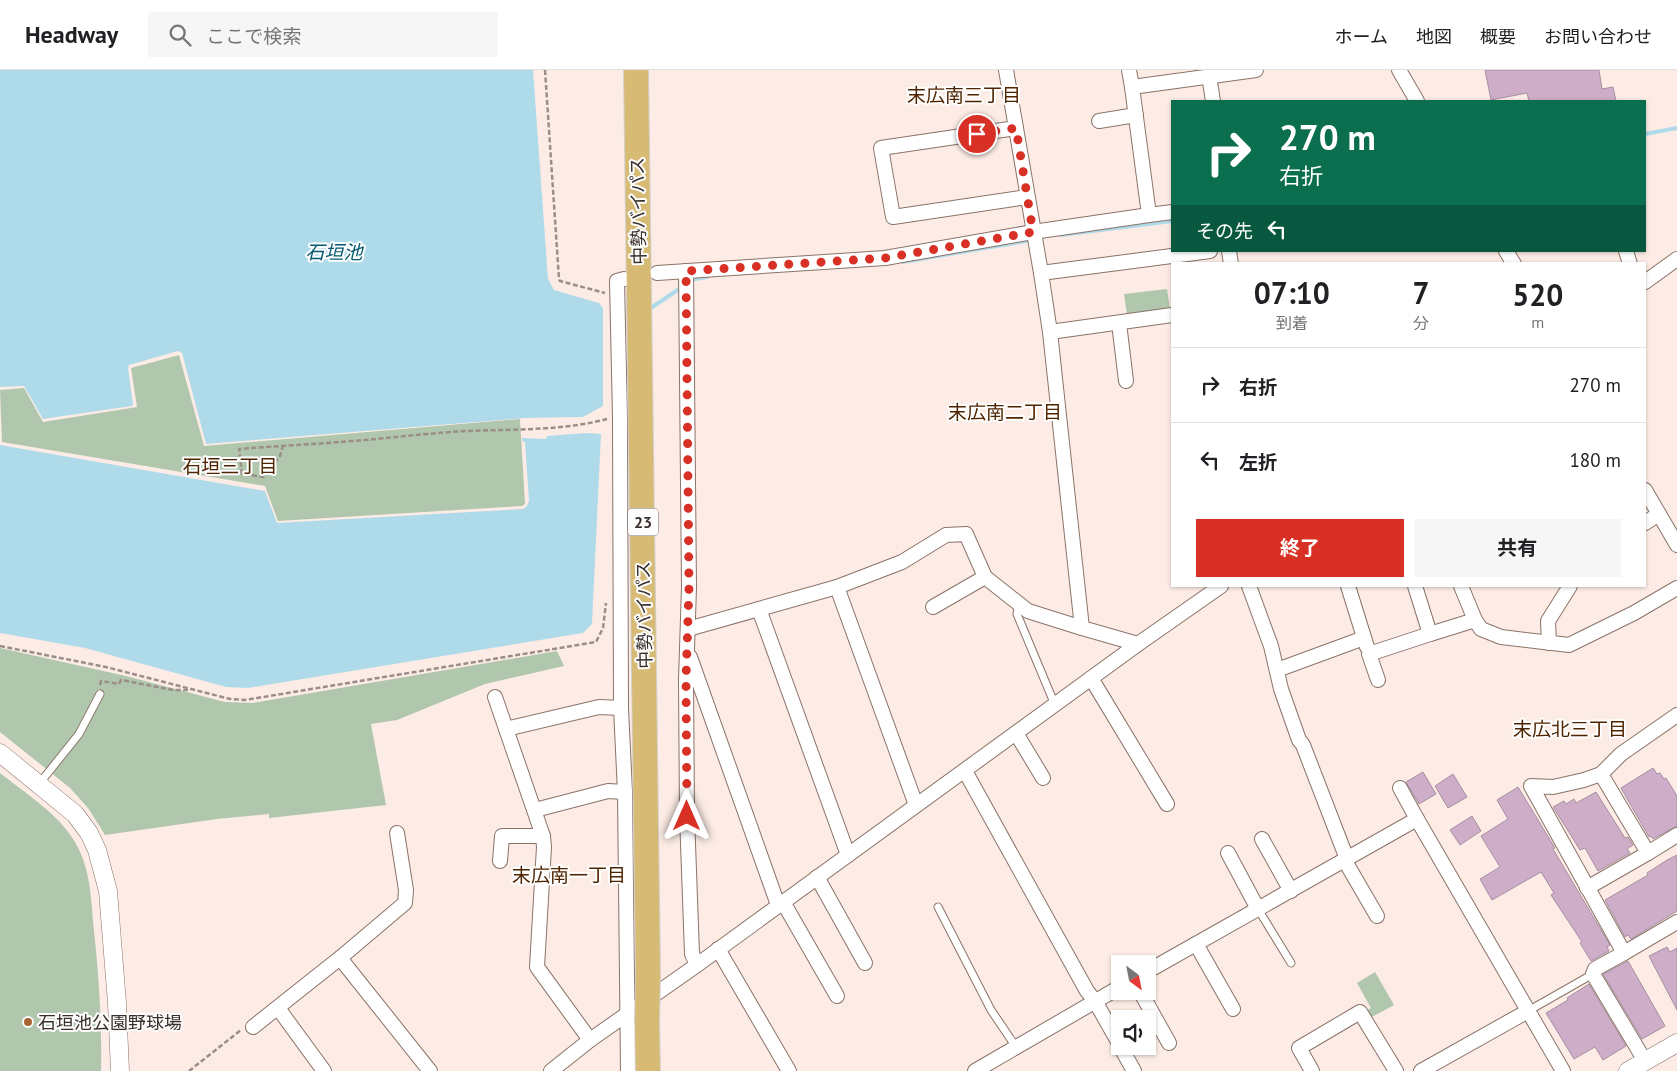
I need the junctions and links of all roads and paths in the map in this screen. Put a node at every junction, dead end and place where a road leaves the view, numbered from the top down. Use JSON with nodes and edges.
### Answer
{"nodes":[{"id":1,"x":544,"y":70,"type":"edge"},
{"id":2,"x":636,"y":70,"type":"edge"},
{"id":3,"x":1006,"y":70,"type":"edge"},
{"id":4,"x":1129,"y":70,"type":"edge"},
{"id":5,"x":1256,"y":70,"type":"edge"},
{"id":6,"x":1399,"y":70,"type":"edge"},
{"id":7,"x":1200,"y":75,"type":"edge"},
{"id":8,"x":1132,"y":87,"type":"junction"},
{"id":9,"x":1212,"y":100,"type":"edge"},
{"id":10,"x":1416,"y":100,"type":"edge"},
{"id":11,"x":1136,"y":116,"type":"junction"},
{"id":12,"x":1099,"y":121,"type":"dead end"},
{"id":13,"x":1016,"y":128,"type":"junction"},
{"id":14,"x":1027,"y":197,"type":"junction"},
{"id":15,"x":1171,"y":212,"type":"edge"},
{"id":16,"x":1149,"y":215,"type":"junction"},
{"id":17,"x":1035,"y":238,"type":"junction"},
{"id":18,"x":1202,"y":252,"type":"edge"},
{"id":19,"x":1677,"y":259,"type":"edge"},
{"id":20,"x":686,"y":271,"type":"junction"},
{"id":21,"x":657,"y":273,"type":"dead end"},
{"id":22,"x":1041,"y":273,"type":"junction"},
{"id":23,"x":624,"y":278,"type":"dead end"},
{"id":24,"x":1646,"y":281,"type":"edge"},
{"id":25,"x":606,"y":294,"type":"dead end"},
{"id":26,"x":1171,"y":315,"type":"edge"},
{"id":27,"x":1119,"y":323,"type":"junction"},
{"id":28,"x":1050,"y":332,"type":"junction"},
{"id":29,"x":1126,"y":381,"type":"dead end"},
{"id":30,"x":614,"y":418,"type":"dead end"},
{"id":31,"x":283,"y":446,"type":"junction"},
{"id":32,"x":1646,"y":492,"type":"edge"},
{"id":33,"x":1659,"y":514,"type":"junction"},
{"id":34,"x":1646,"y":521,"type":"edge"},
{"id":35,"x":1677,"y":545,"type":"edge"},
{"id":36,"x":985,"y":577,"type":"junction"},
{"id":37,"x":837,"y":587,"type":"junction"},
{"id":38,"x":1218,"y":587,"type":"edge"},
{"id":39,"x":1249,"y":587,"type":"edge"},
{"id":40,"x":1348,"y":587,"type":"edge"},
{"id":41,"x":1414,"y":587,"type":"edge"},
{"id":42,"x":1460,"y":587,"type":"edge"},
{"id":43,"x":1569,"y":587,"type":"edge"},
{"id":44,"x":1677,"y":588,"type":"edge"},
{"id":45,"x":1205,"y":592,"type":"edge"},
{"id":46,"x":606,"y":600,"type":"dead end"},
{"id":47,"x":1020,"y":604,"type":"junction"},
{"id":48,"x":933,"y":606,"type":"dead end"},
{"id":49,"x":759,"y":609,"type":"junction"},
{"id":50,"x":1474,"y":620,"type":"junction"},
{"id":51,"x":1082,"y":628,"type":"junction"},
{"id":52,"x":688,"y":629,"type":"junction"},
{"id":53,"x":1430,"y":634,"type":"junction"},
{"id":54,"x":1364,"y":638,"type":"junction"},
{"id":55,"x":1549,"y":643,"type":"junction"},
{"id":56,"x":1138,"y":644,"type":"junction"},
{"id":57,"x":0,"y":646,"type":"edge"},
{"id":58,"x":687,"y":649,"type":"junction"},
{"id":59,"x":1369,"y":654,"type":"junction"},
{"id":60,"x":1277,"y":670,"type":"junction"},
{"id":61,"x":1091,"y":678,"type":"junction"},
{"id":62,"x":1378,"y":680,"type":"dead end"},
{"id":63,"x":192,"y":690,"type":"junction"},
{"id":64,"x":100,"y":694,"type":"joint"},
{"id":65,"x":495,"y":696,"type":"dead end"},
{"id":66,"x":1055,"y":705,"type":"junction"},
{"id":67,"x":621,"y":708,"type":"junction"},
{"id":68,"x":1677,"y":715,"type":"edge"},
{"id":69,"x":506,"y":729,"type":"junction"},
{"id":70,"x":1016,"y":733,"type":"junction"},
{"id":71,"x":0,"y":753,"type":"edge"},
{"id":72,"x":965,"y":771,"type":"junction"},
{"id":73,"x":1601,"y":774,"type":"junction"},
{"id":74,"x":1043,"y":778,"type":"dead end"},
{"id":75,"x":39,"y":784,"type":"junction"},
{"id":76,"x":1400,"y":788,"type":"dead end"},
{"id":77,"x":625,"y":792,"type":"junction"},
{"id":78,"x":1167,"y":804,"type":"dead end"},
{"id":79,"x":916,"y":805,"type":"junction"},
{"id":80,"x":535,"y":810,"type":"junction"},
{"id":81,"x":1418,"y":819,"type":"junction"},
{"id":82,"x":397,"y":833,"type":"dead end"},
{"id":83,"x":1677,"y":835,"type":"edge"},
{"id":84,"x":543,"y":836,"type":"junction"},
{"id":85,"x":1262,"y":839,"type":"dead end"},
{"id":86,"x":1228,"y":853,"type":"dead end"},
{"id":87,"x":1648,"y":853,"type":"junction"},
{"id":88,"x":848,"y":855,"type":"junction"},
{"id":89,"x":1346,"y":860,"type":"junction"},
{"id":90,"x":500,"y":861,"type":"dead end"},
{"id":91,"x":817,"y":877,"type":"junction"},
{"id":92,"x":1587,"y":888,"type":"junction"},
{"id":93,"x":1291,"y":891,"type":"junction"},
{"id":94,"x":781,"y":904,"type":"junction"},
{"id":95,"x":938,"y":907,"type":"dead end"},
{"id":96,"x":1258,"y":909,"type":"junction"},
{"id":97,"x":1377,"y":916,"type":"dead end"},
{"id":98,"x":1677,"y":922,"type":"edge"},
{"id":99,"x":1196,"y":944,"type":"junction"},
{"id":100,"x":718,"y":949,"type":"junction"},
{"id":101,"x":1624,"y":953,"type":"junction"},
{"id":102,"x":340,"y":958,"type":"junction"},
{"id":103,"x":865,"y":963,"type":"dead end"},
{"id":104,"x":1291,"y":963,"type":"dead end"},
{"id":105,"x":697,"y":965,"type":"junction"},
{"id":106,"x":1156,"y":966,"type":"edge"},
{"id":107,"x":1593,"y":974,"type":"junction"},
{"id":108,"x":1111,"y":992,"type":"edge"},
{"id":109,"x":837,"y":996,"type":"dead end"},
{"id":110,"x":1145,"y":1000,"type":"edge"},
{"id":111,"x":1095,"y":1001,"type":"junction"},
{"id":112,"x":278,"y":1008,"type":"junction"},
{"id":113,"x":1233,"y":1009,"type":"dead end"},
{"id":114,"x":1528,"y":1011,"type":"junction"},
{"id":115,"x":637,"y":1018,"type":"junction"},
{"id":116,"x":253,"y":1027,"type":"joint"},
{"id":117,"x":1111,"y":1030,"type":"edge"},
{"id":118,"x":590,"y":1040,"type":"junction"},
{"id":119,"x":1169,"y":1043,"type":"dead end"},
{"id":120,"x":1677,"y":1043,"type":"edge"},
{"id":121,"x":1016,"y":1047,"type":"junction"},
{"id":122,"x":1125,"y":1055,"type":"edge"},
{"id":123,"x":1645,"y":1061,"type":"junction"},
{"id":124,"x":120,"y":1071,"type":"edge"},
{"id":125,"x":190,"y":1071,"type":"edge"},
{"id":126,"x":324,"y":1071,"type":"edge"},
{"id":127,"x":430,"y":1071,"type":"edge"},
{"id":128,"x":551,"y":1071,"type":"edge"},
{"id":129,"x":628,"y":1071,"type":"edge"},
{"id":130,"x":648,"y":1071,"type":"edge"},
{"id":131,"x":789,"y":1071,"type":"edge"},
{"id":132,"x":975,"y":1071,"type":"edge"},
{"id":133,"x":1134,"y":1071,"type":"edge"},
{"id":134,"x":1312,"y":1071,"type":"edge"},
{"id":135,"x":1396,"y":1071,"type":"edge"},
{"id":136,"x":1421,"y":1071,"type":"edge"},
{"id":137,"x":1563,"y":1071,"type":"edge"},
{"id":138,"x":1628,"y":1071,"type":"edge"}],
"edges":[{"from":1,"to":25,"type":"path"},
{"from":2,"to":115,"type":"highway","name":"中勢バイパス","number":"23","bridge":true},
{"from":3,"to":13,"type":"street"},
{"from":4,"to":8,"type":"street"},
{"from":5,"to":7,"type":"street"},
{"from":6,"to":10,"type":"street"},
{"from":7,"to":8,"type":"street"},
{"from":7,"to":9,"type":"street"},
{"from":8,"to":11,"type":"street"},
{"from":11,"to":12,"type":"street"},
{"from":11,"to":16,"type":"street"},
{"from":13,"to":14,"type":"street"},
{"from":13,"to":14,"type":"street"},
{"from":14,"to":17,"type":"street"},
{"from":15,"to":16,"type":"street"},
{"from":16,"to":17,"type":"street"},
{"from":17,"to":20,"type":"street"},
{"from":17,"to":22,"type":"street"},
{"from":18,"to":22,"type":"street"},
{"from":19,"to":24,"type":"street"},
{"from":20,"to":21,"type":"street"},
{"from":20,"to":52,"type":"street"},
{"from":22,"to":28,"type":"street"},
{"from":23,"to":67,"type":"street"},
{"from":26,"to":27,"type":"street"},
{"from":27,"to":28,"type":"street"},
{"from":27,"to":29,"type":"street"},
{"from":28,"to":51,"type":"street"},
{"from":30,"to":31,"type":"path"},
{"from":31,"to":31,"type":"path"},
{"from":32,"to":33,"type":"street"},
{"from":33,"to":34,"type":"street"},
{"from":33,"to":35,"type":"street"},
{"from":36,"to":37,"type":"street"},
{"from":36,"to":47,"type":"street"},
{"from":36,"to":48,"type":"street"},
{"from":37,"to":49,"type":"street"},
{"from":37,"to":79,"type":"street"},
{"from":38,"to":45,"type":"street"},
{"from":39,"to":60,"type":"street"},
{"from":40,"to":54,"type":"street"},
{"from":41,"to":53,"type":"street"},
{"from":42,"to":50,"type":"street"},
{"from":43,"to":55,"type":"street"},
{"from":44,"to":55,"type":"street"},
{"from":45,"to":56,"type":"street"},
{"from":46,"to":63,"type":"path"},
{"from":47,"to":51,"type":"street"},
{"from":47,"to":66,"type":"lane"},
{"from":49,"to":52,"type":"street"},
{"from":49,"to":88,"type":"street"},
{"from":50,"to":53,"type":"street"},
{"from":50,"to":55,"type":"street"},
{"from":51,"to":56,"type":"street"},
{"from":52,"to":58,"type":"street"},
{"from":53,"to":59,"type":"street"},
{"from":54,"to":59,"type":"street"},
{"from":54,"to":60,"type":"street"},
{"from":56,"to":61,"type":"street"},
{"from":57,"to":63,"type":"path"},
{"from":58,"to":94,"type":"street"},
{"from":58,"to":105,"type":"street"},
{"from":59,"to":62,"type":"street"},
{"from":60,"to":89,"type":"street"},
{"from":61,"to":66,"type":"street"},
{"from":61,"to":78,"type":"street"},
{"from":63,"to":64,"type":"path"},
{"from":64,"to":75,"type":"lane"},
{"from":65,"to":69,"type":"street"},
{"from":66,"to":70,"type":"street"},
{"from":67,"to":69,"type":"street"},
{"from":67,"to":77,"type":"street"},
{"from":68,"to":73,"type":"street"},
{"from":69,"to":80,"type":"street"},
{"from":70,"to":72,"type":"street"},
{"from":70,"to":74,"type":"street"},
{"from":71,"to":75,"type":"street"},
{"from":72,"to":79,"type":"street"},
{"from":72,"to":111,"type":"street"},
{"from":73,"to":87,"type":"street"},
{"from":73,"to":92,"type":"street"},
{"from":75,"to":124,"type":"street"},
{"from":76,"to":81,"type":"street"},
{"from":77,"to":80,"type":"street"},
{"from":77,"to":115,"type":"street"},
{"from":79,"to":88,"type":"street"},
{"from":80,"to":84,"type":"street"},
{"from":81,"to":89,"type":"street"},
{"from":81,"to":114,"type":"street"},
{"from":82,"to":102,"type":"street"},
{"from":83,"to":87,"type":"street"},
{"from":84,"to":90,"type":"street"},
{"from":84,"to":118,"type":"street"},
{"from":85,"to":93,"type":"street"},
{"from":86,"to":96,"type":"street"},
{"from":87,"to":92,"type":"street"},
{"from":88,"to":91,"type":"street"},
{"from":89,"to":93,"type":"street"},
{"from":89,"to":97,"type":"street"},
{"from":91,"to":94,"type":"street"},
{"from":91,"to":103,"type":"street"},
{"from":92,"to":101,"type":"street"},
{"from":93,"to":96,"type":"street"},
{"from":94,"to":100,"type":"street"},
{"from":94,"to":109,"type":"street"},
{"from":95,"to":121,"type":"lane"},
{"from":96,"to":99,"type":"street"},
{"from":96,"to":104,"type":"lane"},
{"from":98,"to":101,"type":"street"},
{"from":99,"to":106,"type":"street"},
{"from":99,"to":113,"type":"street"},
{"from":100,"to":105,"type":"street"},
{"from":100,"to":131,"type":"street"},
{"from":101,"to":107,"type":"street"},
{"from":102,"to":112,"type":"street"},
{"from":102,"to":127,"type":"street"},
{"from":105,"to":115,"type":"street"},
{"from":107,"to":114,"type":"lane"},
{"from":107,"to":123,"type":"street"},
{"from":108,"to":111,"type":"street"},
{"from":110,"to":119,"type":"street"},
{"from":111,"to":117,"type":"street"},
{"from":111,"to":121,"type":"street"},
{"from":112,"to":116,"type":"street"},
{"from":112,"to":126,"type":"street"},
{"from":114,"to":136,"type":"street"},
{"from":114,"to":137,"type":"street"},
{"from":115,"to":118,"type":"street"},
{"from":115,"to":129,"type":"street"},
{"from":115,"to":130,"type":"highway","name":"中勢バイパス","number":"23"},
{"from":116,"to":125,"type":"path"},
{"from":118,"to":128,"type":"street"},
{"from":120,"to":123,"type":"street"},
{"from":121,"to":132,"type":"street"},
{"from":122,"to":133,"type":"street"},
{"from":123,"to":138,"type":"street"},
{"from":134,"to":135,"type":"street"}]}
